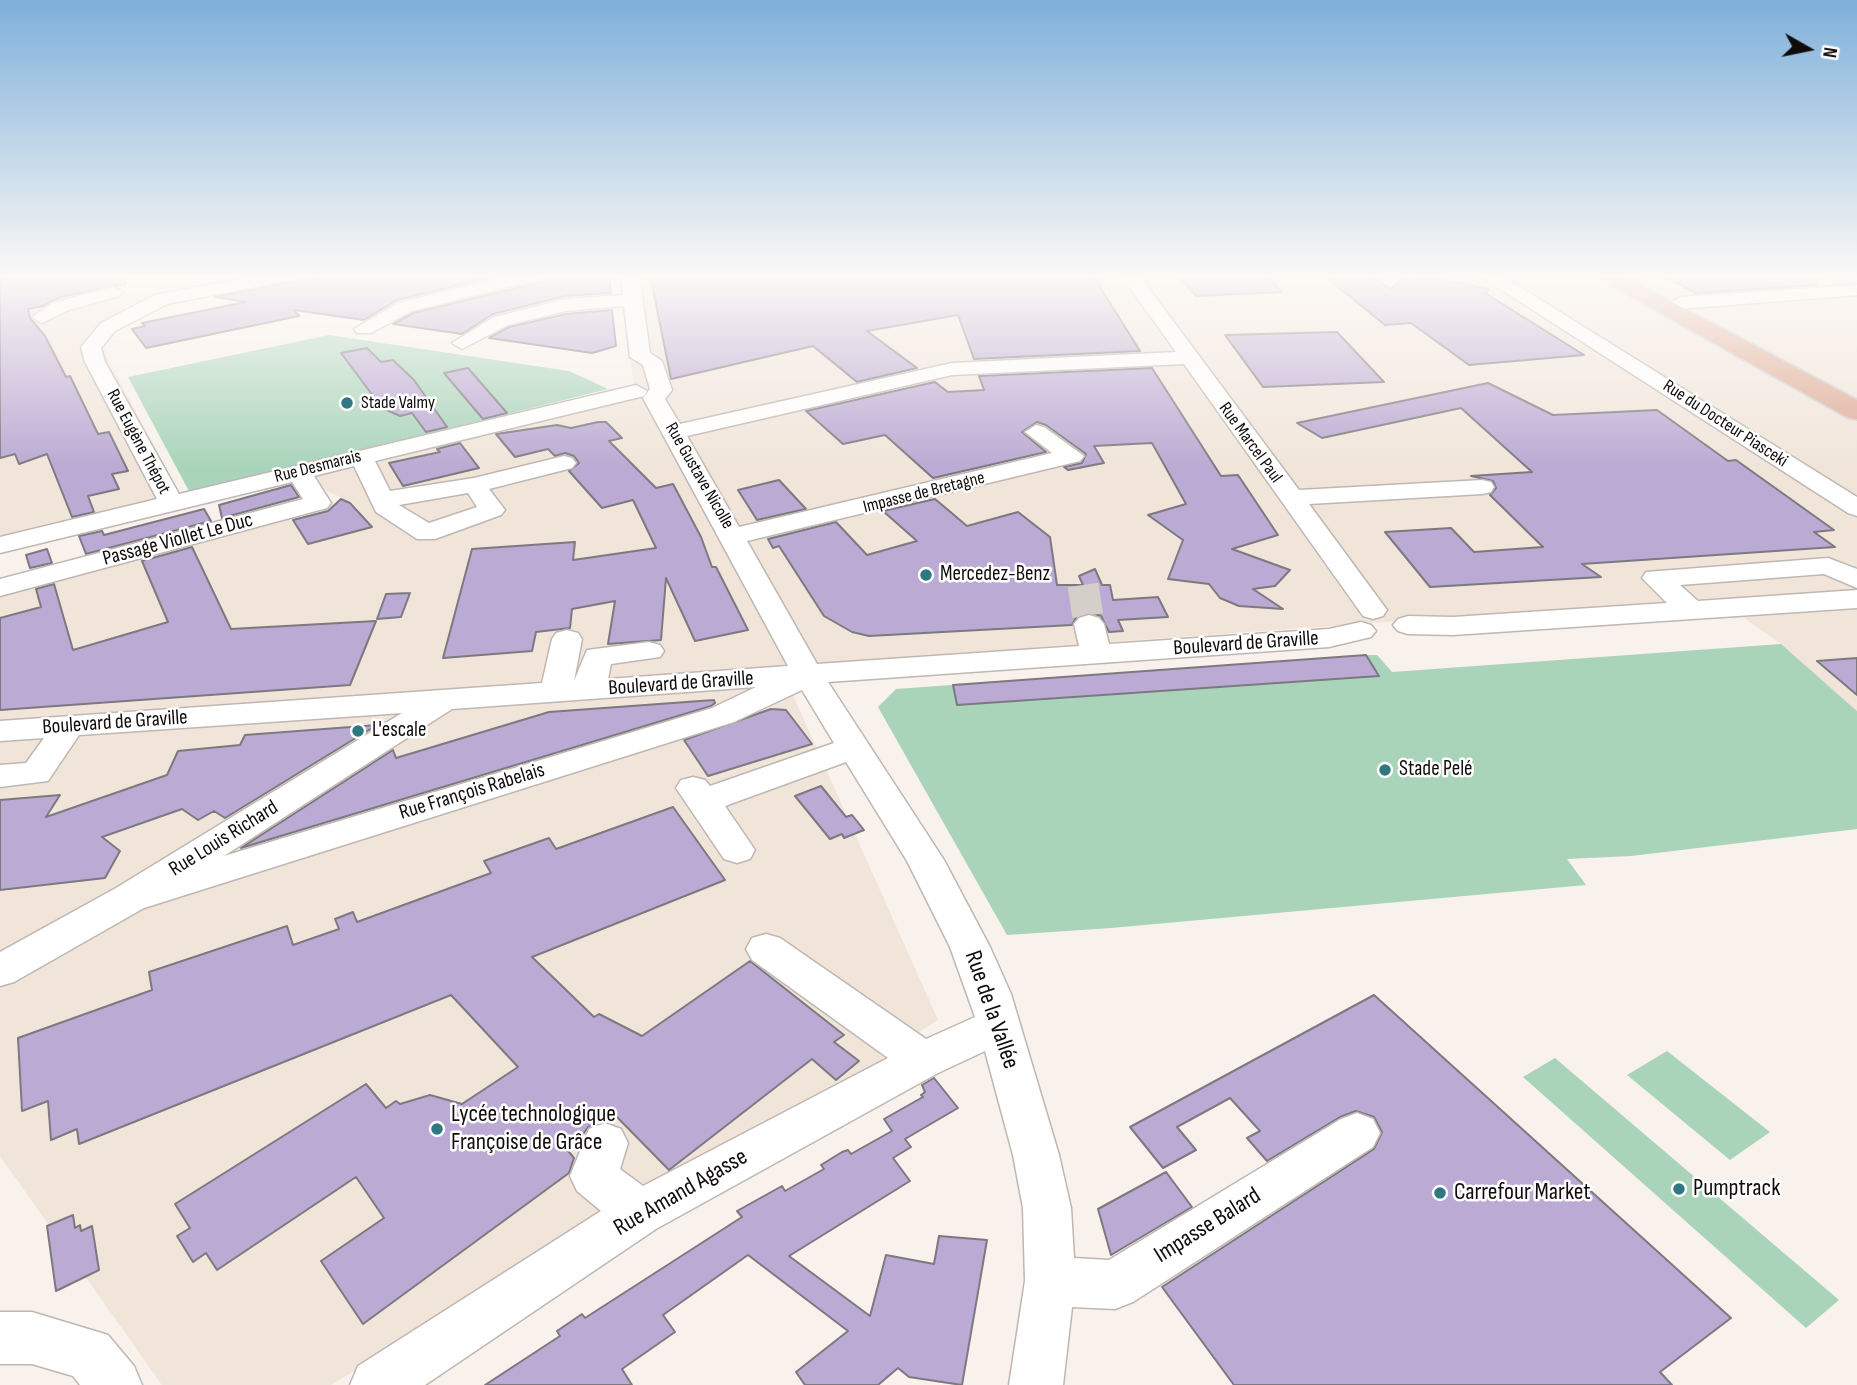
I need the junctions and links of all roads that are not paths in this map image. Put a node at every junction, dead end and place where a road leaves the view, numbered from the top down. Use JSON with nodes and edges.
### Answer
{"nodes":[{"id":1,"x":98,"y":339,"type":"edge"},
{"id":2,"x":478,"y":339,"type":"edge"},
{"id":3,"x":638,"y":339,"type":"edge"},
{"id":4,"x":1175,"y":339,"type":"edge"},
{"id":5,"x":1588,"y":339,"type":"edge"},
{"id":6,"x":1722,"y":339,"type":"edge"},
{"id":7,"x":1748,"y":339,"type":"edge"},
{"id":8,"x":465,"y":349,"type":"dead end"},
{"id":9,"x":1189,"y":358,"type":"junction"},
{"id":10,"x":1857,"y":396,"type":"edge"},
{"id":11,"x":649,"y":397,"type":"junction"},
{"id":12,"x":1857,"y":411,"type":"edge"},
{"id":13,"x":674,"y":432,"type":"junction"},
{"id":14,"x":1037,"y":432,"type":"dead end"},
{"id":15,"x":361,"y":456,"type":"junction"},
{"id":16,"x":564,"y":463,"type":"dead end"},
{"id":17,"x":298,"y":471,"type":"junction"},
{"id":18,"x":474,"y":485,"type":"junction"},
{"id":19,"x":1482,"y":487,"type":"dead end"},
{"id":20,"x":1290,"y":498,"type":"junction"},
{"id":21,"x":382,"y":500,"type":"junction"},
{"id":22,"x":171,"y":503,"type":"junction"},
{"id":23,"x":1857,"y":508,"type":"edge"},
{"id":24,"x":733,"y":536,"type":"junction"},
{"id":25,"x":0,"y":545,"type":"edge"},
{"id":26,"x":1857,"y":580,"type":"edge"},
{"id":27,"x":0,"y":587,"type":"edge"},
{"id":28,"x":1850,"y":601,"type":"edge"},
{"id":29,"x":1692,"y":611,"type":"junction"},
{"id":30,"x":1367,"y":621,"type":"junction"},
{"id":31,"x":1089,"y":624,"type":"tunnel mouth"},
{"id":32,"x":567,"y":639,"type":"dead end"},
{"id":33,"x":649,"y":651,"type":"dead end"},
{"id":34,"x":1096,"y":654,"type":"junction"},
{"id":35,"x":808,"y":674,"type":"junction"},
{"id":36,"x":590,"y":690,"type":"junction"},
{"id":37,"x":556,"y":693,"type":"junction"},
{"id":38,"x":444,"y":701,"type":"junction"},
{"id":39,"x":68,"y":727,"type":"junction"},
{"id":40,"x":0,"y":732,"type":"edge"},
{"id":41,"x":854,"y":747,"type":"junction"},
{"id":42,"x":0,"y":776,"type":"edge"},
{"id":43,"x":737,"y":850,"type":"dead end"},
{"id":44,"x":130,"y":898,"type":"junction"},
{"id":45,"x":766,"y":949,"type":"dead end"},
{"id":46,"x":0,"y":971,"type":"edge"},
{"id":47,"x":999,"y":1025,"type":"junction"},
{"id":48,"x":923,"y":1060,"type":"junction"},
{"id":49,"x":1357,"y":1133,"type":"dead end"},
{"id":50,"x":605,"y":1143,"type":"dead end"},
{"id":51,"x":639,"y":1213,"type":"junction"},
{"id":52,"x":1050,"y":1281,"type":"junction"},
{"id":53,"x":0,"y":1338,"type":"edge"},
{"id":54,"x":115,"y":1385,"type":"edge"},
{"id":55,"x":377,"y":1385,"type":"edge"},
{"id":56,"x":1036,"y":1385,"type":"edge"}],
"edges":[{"from":1,"to":22,"type":"street","name":"Rue Eugène Thépot"},
{"from":2,"to":8,"type":"street"},
{"from":3,"to":11,"type":"street","name":"Rue Gustave Nicolle"},
{"from":4,"to":9,"type":"street","name":"Rue Marcel Paul"},
{"from":5,"to":23,"type":"street","name":"Rue du Docteur Piasceki"},
{"from":6,"to":12,"type":"main road"},
{"from":7,"to":10,"type":"main road"},
{"from":9,"to":13,"type":"street"},
{"from":9,"to":20,"type":"street","name":"Rue Marcel Paul"},
{"from":11,"to":13,"type":"street","name":"Rue Gustave Nicolle"},
{"from":11,"to":15,"type":"street","name":"Rue Desmarais"},
{"from":13,"to":24,"type":"street","name":"Rue Gustave Nicolle"},
{"from":14,"to":24,"type":"street","name":"Impasse de Bretagne"},
{"from":15,"to":17,"type":"street","name":"Rue Desmarais"},
{"from":15,"to":21,"type":"street"},
{"from":16,"to":18,"type":"street"},
{"from":17,"to":22,"type":"street","name":"Rue Desmarais"},
{"from":17,"to":27,"type":"street","name":"Passage Viollet Le Duc"},
{"from":18,"to":21,"type":"street"},
{"from":18,"to":21,"type":"street"},
{"from":19,"to":20,"type":"street"},
{"from":20,"to":30,"type":"street","name":"Rue Marcel Paul"},
{"from":22,"to":25,"type":"street","name":"Rue Desmarais"},
{"from":24,"to":35,"type":"street","name":"Rue Gustave Nicolle"},
{"from":26,"to":29,"type":"street"},
{"from":28,"to":29,"type":"street"},
{"from":29,"to":30,"type":"street"},
{"from":30,"to":34,"type":"street","name":"Boulevard de Graville"},
{"from":31,"to":34,"type":"street"},
{"from":32,"to":37,"type":"street"},
{"from":33,"to":36,"type":"street"},
{"from":34,"to":35,"type":"street","name":"Boulevard de Graville"},
{"from":35,"to":36,"type":"street","name":"Boulevard de Graville"},
{"from":35,"to":41,"type":"street","name":"Rue de la Vallée"},
{"from":35,"to":44,"type":"street","name":"Rue François Rabelais"},
{"from":36,"to":37,"type":"street","name":"Boulevard de Graville"},
{"from":37,"to":38,"type":"street","name":"Boulevard de Graville"},
{"from":38,"to":39,"type":"street","name":"Boulevard de Graville"},
{"from":38,"to":44,"type":"street","name":"Rue Louis Richard"},
{"from":39,"to":40,"type":"street","name":"Boulevard de Graville"},
{"from":39,"to":42,"type":"street"},
{"from":41,"to":43,"type":"street"},
{"from":41,"to":47,"type":"street","name":"Rue de la Vallée"},
{"from":44,"to":46,"type":"street","name":"Rue Louis Richard"},
{"from":45,"to":48,"type":"street"},
{"from":47,"to":48,"type":"street","name":"Rue Amand Agasse"},
{"from":47,"to":52,"type":"street","name":"Rue de la Vallée"},
{"from":48,"to":51,"type":"street","name":"Rue Amand Agasse"},
{"from":49,"to":52,"type":"street","name":"Impasse Balard"},
{"from":50,"to":51,"type":"street"},
{"from":51,"to":55,"type":"street","name":"Rue Amand Agasse"},
{"from":52,"to":56,"type":"street","name":"Rue de la Vallée"},
{"from":53,"to":54,"type":"street"}]}
